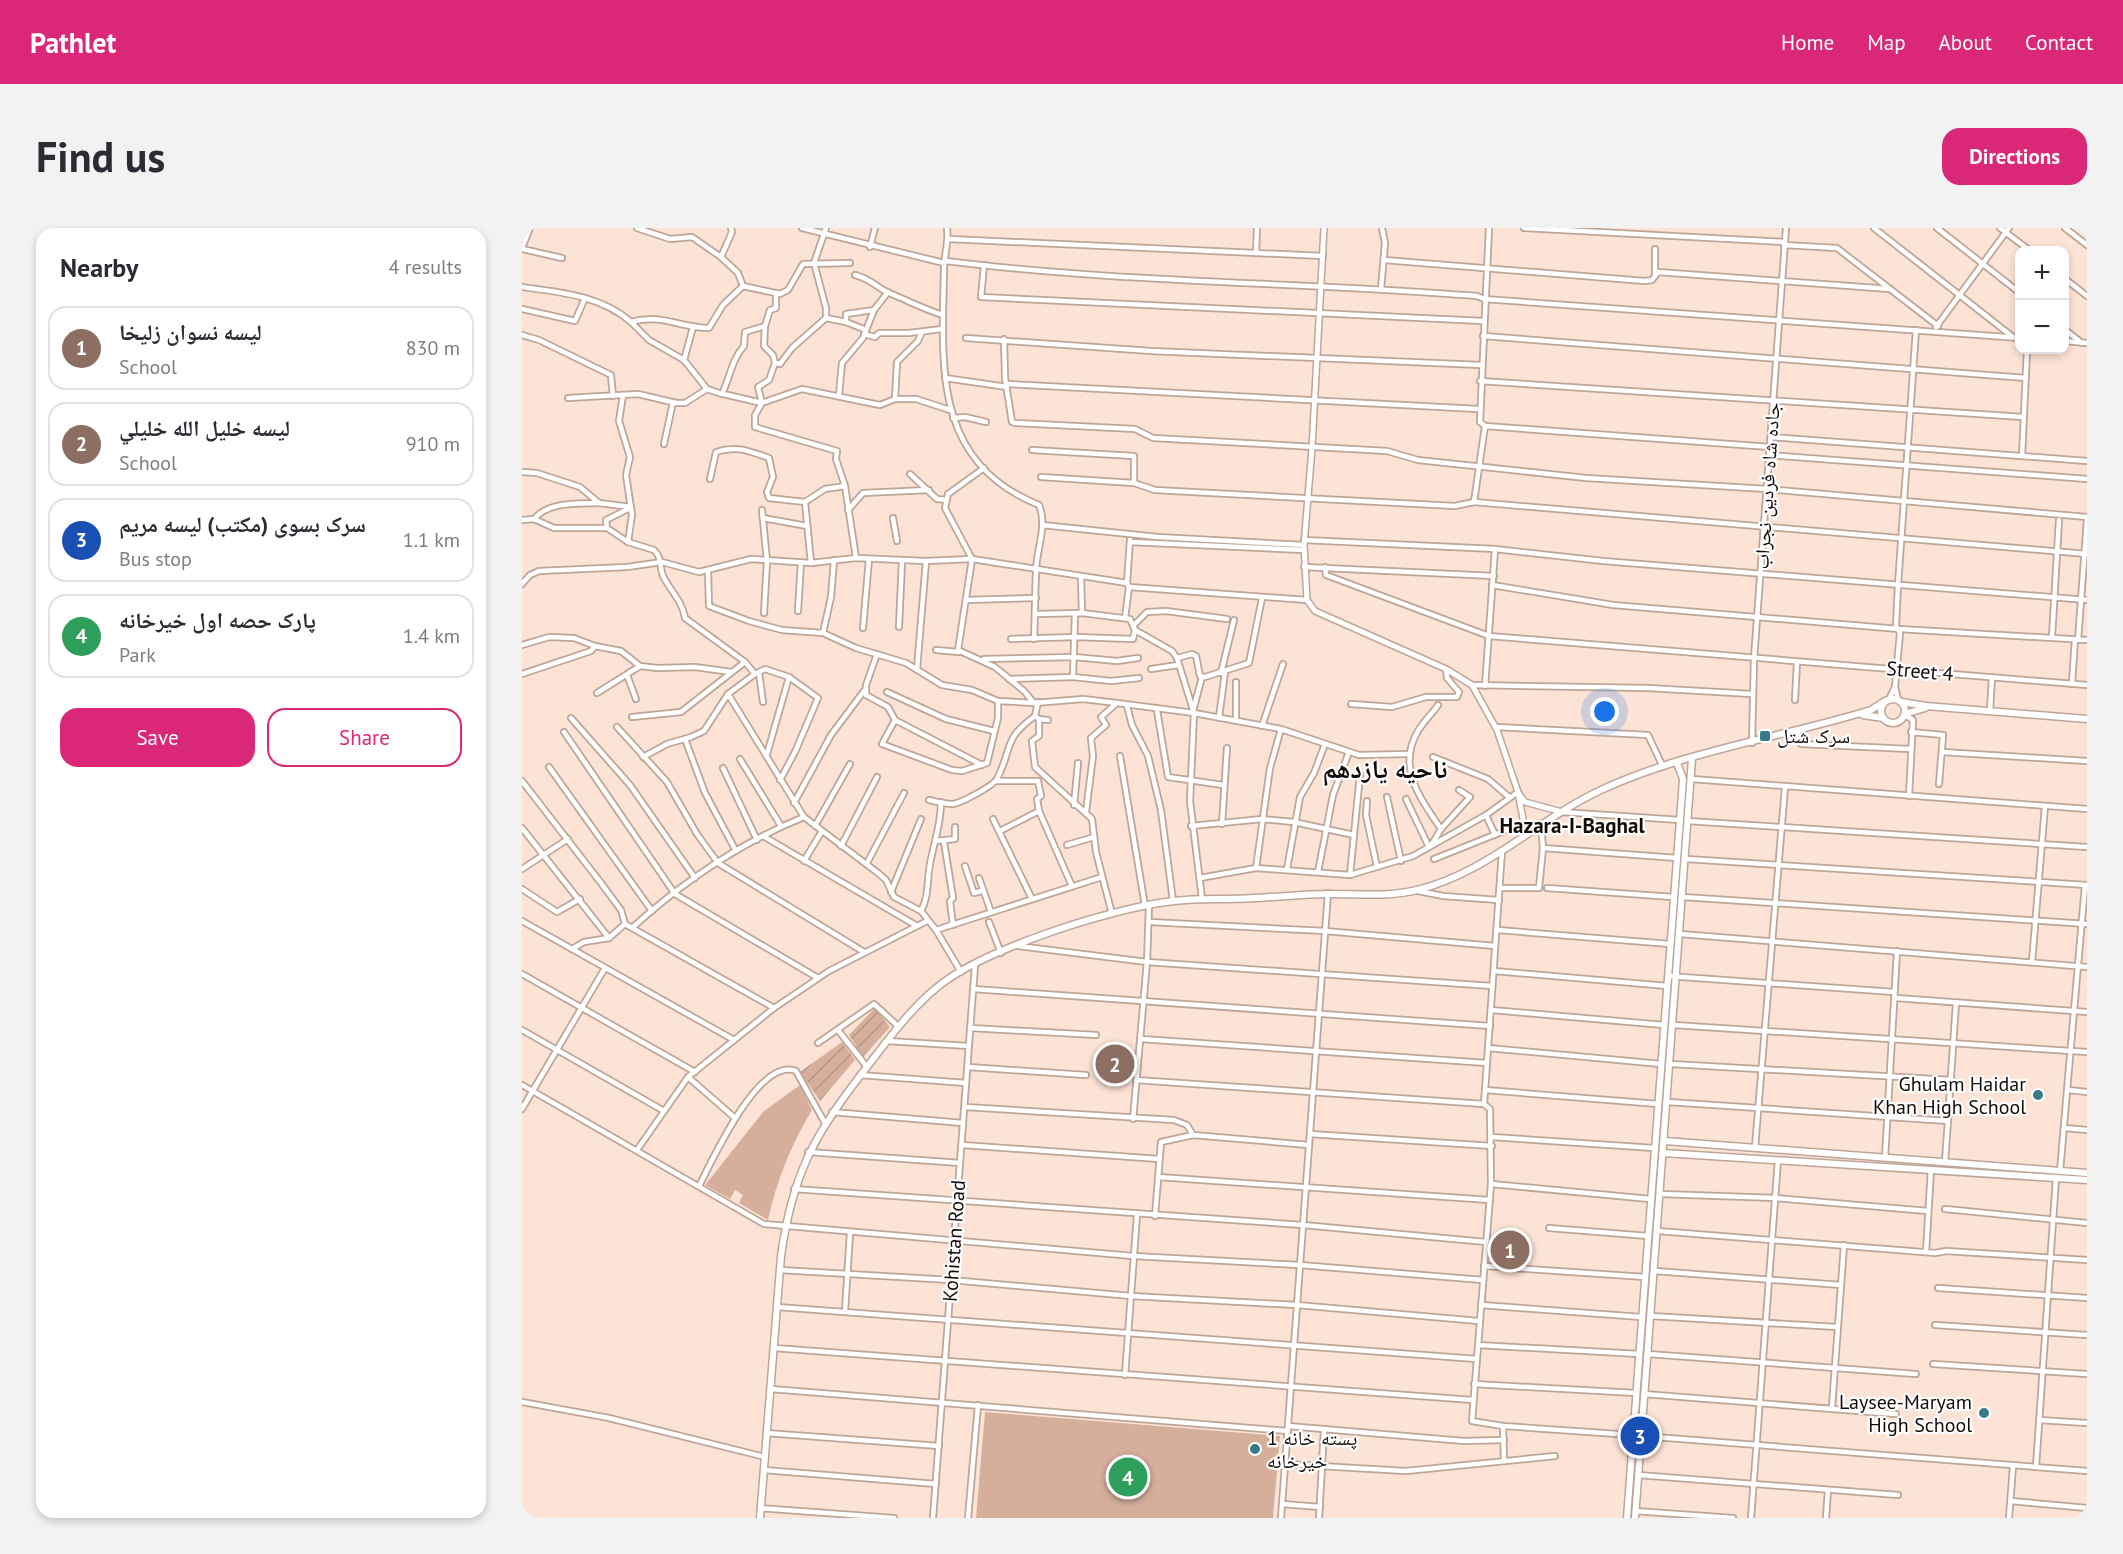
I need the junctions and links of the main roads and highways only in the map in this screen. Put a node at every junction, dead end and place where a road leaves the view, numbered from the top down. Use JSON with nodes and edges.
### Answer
{"nodes":[{"id":1,"x":1887,"y":700,"type":"junction"},
{"id":2,"x":1900,"y":700,"type":"junction"},
{"id":3,"x":1938,"y":707,"type":"junction"},
{"id":4,"x":1905,"y":715,"type":"junction"},
{"id":5,"x":1845,"y":718,"type":"junction"},
{"id":6,"x":1883,"y":718,"type":"junction"},
{"id":7,"x":2087,"y":719,"type":"edge"},
{"id":8,"x":1692,"y":759,"type":"junction"},
{"id":9,"x":1677,"y":763,"type":"junction"},
{"id":10,"x":1665,"y":1141,"type":"junction"},
{"id":11,"x":1664,"y":1153,"type":"junction"},
{"id":12,"x":2014,"y":1171,"type":"junction"},
{"id":13,"x":2087,"y":1173,"type":"edge"},
{"id":14,"x":2058,"y":1174,"type":"junction"},
{"id":15,"x":2087,"y":1180,"type":"edge"},
{"id":16,"x":1633,"y":1423,"type":"junction"},
{"id":17,"x":1642,"y":1424,"type":"junction"},
{"id":18,"x":1631,"y":1449,"type":"junction"},
{"id":19,"x":1640,"y":1450,"type":"junction"},
{"id":20,"x":1635,"y":1515,"type":"edge"},
{"id":21,"x":760,"y":1518,"type":"edge"},
{"id":22,"x":1627,"y":1518,"type":"edge"}],
"edges":[{"from":1,"to":2,"type":"main road"},
{"from":1,"to":5,"type":"main road"},
{"from":1,"to":6,"type":"main road"},
{"from":2,"to":3,"type":"main road"},
{"from":2,"to":4,"type":"main road"},
{"from":3,"to":4,"type":"main road"},
{"from":3,"to":7,"type":"main road"},
{"from":4,"to":6,"type":"main road"},
{"from":5,"to":6,"type":"main road"},
{"from":5,"to":8,"type":"main road"},
{"from":8,"to":9,"type":"main road"},
{"from":8,"to":10,"type":"main road"},
{"from":9,"to":16,"type":"main road"},
{"from":9,"to":21,"type":"main road"},
{"from":10,"to":11,"type":"main road"},
{"from":10,"to":12,"type":"main road"},
{"from":11,"to":12,"type":"main road"},
{"from":11,"to":17,"type":"main road"},
{"from":12,"to":14,"type":"main road"},
{"from":13,"to":14,"type":"main road"},
{"from":14,"to":15,"type":"main road"},
{"from":16,"to":17,"type":"main road"},
{"from":16,"to":18,"type":"main road"},
{"from":17,"to":19,"type":"main road"},
{"from":18,"to":19,"type":"main road"},
{"from":18,"to":22,"type":"main road"},
{"from":19,"to":20,"type":"main road"}]}
